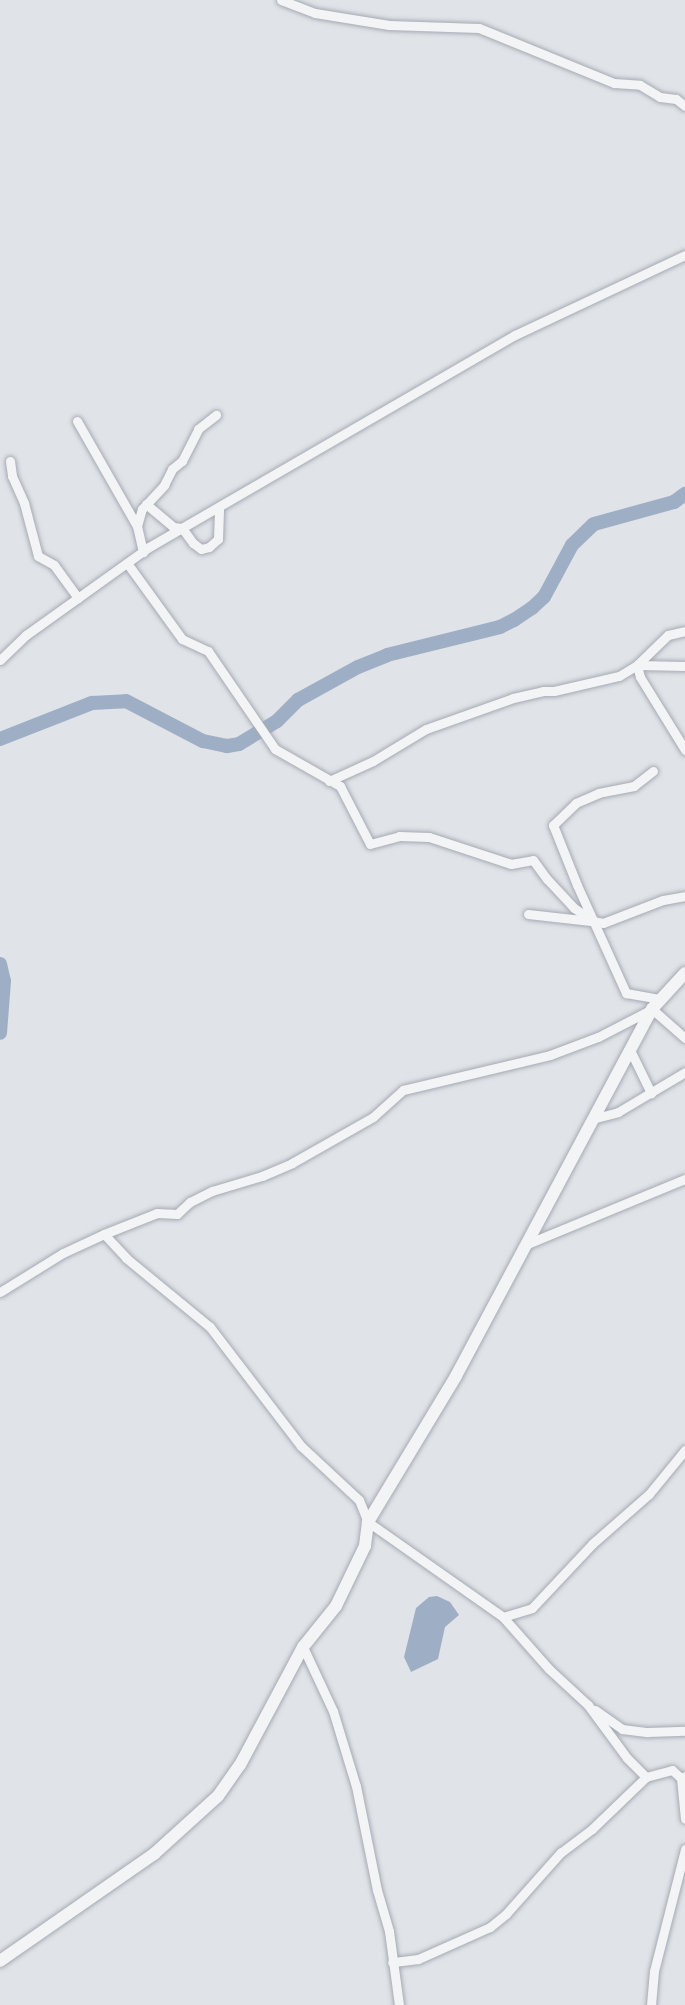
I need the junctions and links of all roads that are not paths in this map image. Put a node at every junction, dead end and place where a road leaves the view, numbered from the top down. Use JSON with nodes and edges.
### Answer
{"nodes":[{"id":1,"x":281,"y":0,"type":"edge"},
{"id":2,"x":303,"y":3,"type":"edge"},
{"id":3,"x":685,"y":106,"type":"edge"},
{"id":4,"x":685,"y":255,"type":"edge"},
{"id":5,"x":216,"y":415,"type":"dead end"},
{"id":6,"x":77,"y":421,"type":"dead end"},
{"id":7,"x":9,"y":461,"type":"dead end"},
{"id":8,"x":146,"y":504,"type":"junction"},
{"id":9,"x":219,"y":509,"type":"junction"},
{"id":10,"x":137,"y":526,"type":"junction"},
{"id":11,"x":182,"y":528,"type":"junction"},
{"id":12,"x":143,"y":552,"type":"junction"},
{"id":13,"x":127,"y":563,"type":"junction"},
{"id":14,"x":78,"y":598,"type":"junction"},
{"id":15,"x":685,"y":631,"type":"edge"},
{"id":16,"x":0,"y":660,"type":"edge"},
{"id":17,"x":637,"y":665,"type":"junction"},
{"id":18,"x":685,"y":666,"type":"edge"},
{"id":19,"x":685,"y":750,"type":"edge"},
{"id":20,"x":653,"y":771,"type":"dead end"},
{"id":21,"x":329,"y":781,"type":"junction"},
{"id":22,"x":685,"y":896,"type":"edge"},
{"id":23,"x":528,"y":914,"type":"dead end"},
{"id":24,"x":593,"y":921,"type":"junction"},
{"id":25,"x":685,"y":973,"type":"edge"},
{"id":26,"x":656,"y":1004,"type":"junction"},
{"id":27,"x":685,"y":1038,"type":"edge"},
{"id":28,"x":630,"y":1052,"type":"junction"},
{"id":29,"x":685,"y":1072,"type":"edge"},
{"id":30,"x":651,"y":1094,"type":"junction"},
{"id":31,"x":596,"y":1118,"type":"junction"},
{"id":32,"x":685,"y":1179,"type":"edge"},
{"id":33,"x":104,"y":1234,"type":"junction"},
{"id":34,"x":527,"y":1244,"type":"junction"},
{"id":35,"x":0,"y":1292,"type":"edge"},
{"id":36,"x":685,"y":1450,"type":"edge"},
{"id":37,"x":368,"y":1522,"type":"junction"},
{"id":38,"x":503,"y":1617,"type":"junction"},
{"id":39,"x":303,"y":1647,"type":"junction"},
{"id":40,"x":588,"y":1705,"type":"junction"},
{"id":41,"x":685,"y":1731,"type":"edge"},
{"id":42,"x":646,"y":1777,"type":"junction"},
{"id":43,"x":683,"y":1777,"type":"edge"},
{"id":44,"x":685,"y":1820,"type":"edge"},
{"id":45,"x":674,"y":1848,"type":"dead end"},
{"id":46,"x":685,"y":1851,"type":"edge"},
{"id":47,"x":0,"y":1961,"type":"edge"},
{"id":48,"x":392,"y":1962,"type":"junction"},
{"id":49,"x":399,"y":2005,"type":"edge"},
{"id":50,"x":651,"y":2005,"type":"edge"}],
"edges":[{"from":1,"to":2,"type":"street"},
{"from":2,"to":3,"type":"street"},
{"from":4,"to":9,"type":"street"},
{"from":5,"to":8,"type":"street"},
{"from":6,"to":10,"type":"street"},
{"from":7,"to":14,"type":"street"},
{"from":8,"to":10,"type":"street"},
{"from":8,"to":11,"type":"street"},
{"from":9,"to":11,"type":"street"},
{"from":9,"to":11,"type":"street"},
{"from":10,"to":12,"type":"street"},
{"from":11,"to":12,"type":"street"},
{"from":12,"to":13,"type":"street"},
{"from":13,"to":14,"type":"street"},
{"from":13,"to":21,"type":"street"},
{"from":14,"to":16,"type":"street"},
{"from":15,"to":17,"type":"street"},
{"from":17,"to":18,"type":"street"},
{"from":17,"to":19,"type":"street"},
{"from":17,"to":21,"type":"street"},
{"from":20,"to":24,"type":"street"},
{"from":21,"to":24,"type":"street"},
{"from":22,"to":24,"type":"street"},
{"from":23,"to":24,"type":"street"},
{"from":24,"to":26,"type":"street"},
{"from":25,"to":26,"type":"street"},
{"from":26,"to":27,"type":"street"},
{"from":26,"to":28,"type":"street"},
{"from":26,"to":33,"type":"street"},
{"from":28,"to":30,"type":"street"},
{"from":28,"to":31,"type":"street"},
{"from":29,"to":30,"type":"street"},
{"from":30,"to":31,"type":"street"},
{"from":31,"to":34,"type":"street"},
{"from":32,"to":34,"type":"street"},
{"from":33,"to":35,"type":"street"},
{"from":33,"to":37,"type":"street"},
{"from":34,"to":37,"type":"street"},
{"from":36,"to":38,"type":"street"},
{"from":37,"to":38,"type":"street"},
{"from":37,"to":39,"type":"street"},
{"from":38,"to":40,"type":"street"},
{"from":39,"to":47,"type":"street"},
{"from":39,"to":48,"type":"street"},
{"from":40,"to":41,"type":"street"},
{"from":40,"to":42,"type":"street"},
{"from":42,"to":43,"type":"street"},
{"from":42,"to":48,"type":"street"},
{"from":43,"to":44,"type":"street"},
{"from":45,"to":46,"type":"street"},
{"from":46,"to":50,"type":"street"},
{"from":48,"to":49,"type":"street"}]}
